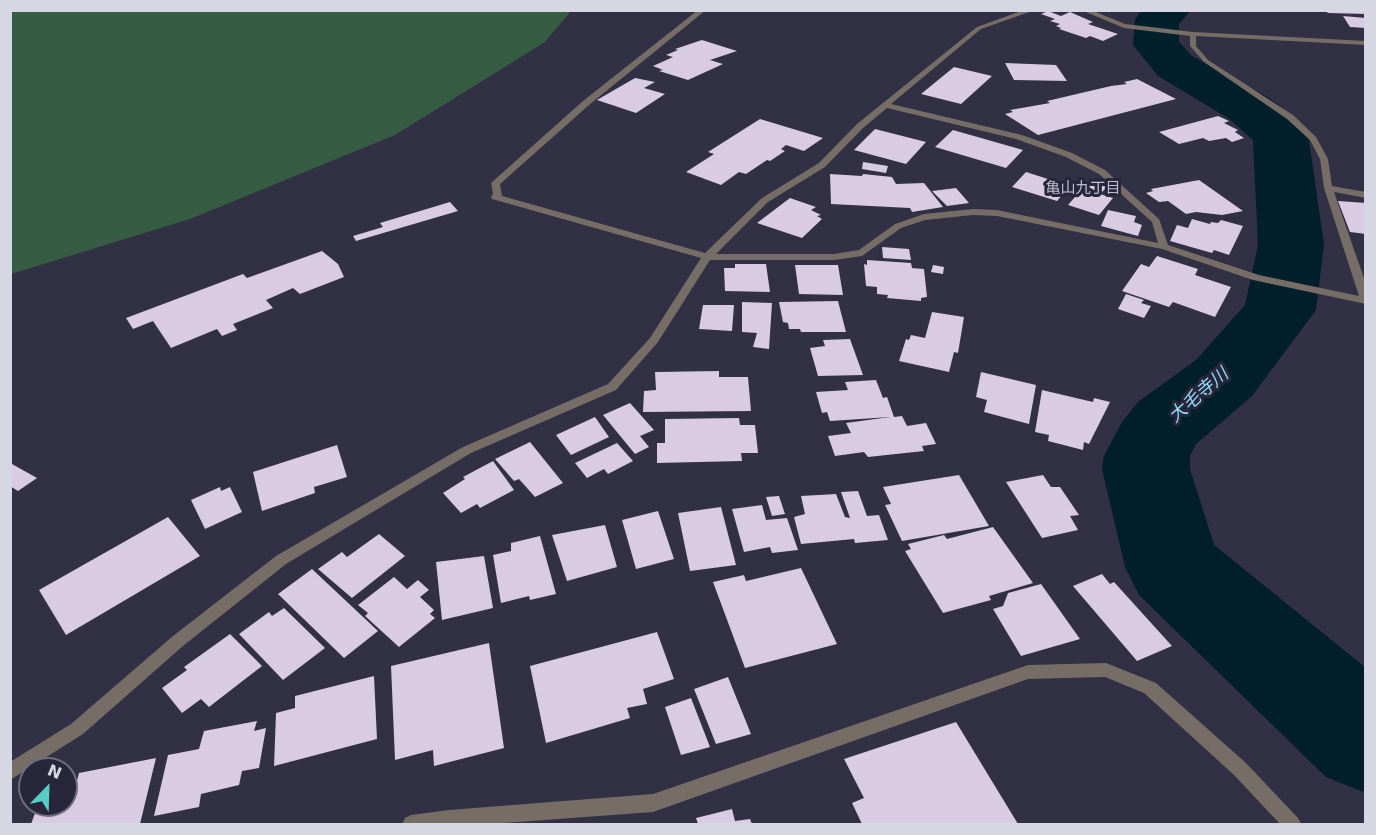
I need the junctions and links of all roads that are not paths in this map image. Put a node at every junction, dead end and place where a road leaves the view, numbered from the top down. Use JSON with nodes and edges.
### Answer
{"nodes":[{"id":1,"x":703,"y":10,"type":"edge"},
{"id":2,"x":1032,"y":10,"type":"edge"},
{"id":3,"x":1084,"y":10,"type":"edge"},
{"id":4,"x":1188,"y":34,"type":"junction"},
{"id":5,"x":1365,"y":43,"type":"edge"},
{"id":6,"x":886,"y":105,"type":"junction"},
{"id":7,"x":1328,"y":188,"type":"junction"},
{"id":8,"x":1365,"y":195,"type":"edge"},
{"id":9,"x":1164,"y":248,"type":"junction"},
{"id":10,"x":707,"y":257,"type":"junction"},
{"id":11,"x":1365,"y":301,"type":"edge"},
{"id":12,"x":10,"y":772,"type":"edge"},
{"id":13,"x":411,"y":825,"type":"edge"},
{"id":14,"x":1292,"y":825,"type":"edge"}],
"edges":[{"from":1,"to":10,"type":"street"},
{"from":2,"to":6,"type":"street"},
{"from":3,"to":4,"type":"street"},
{"from":4,"to":5,"type":"street"},
{"from":4,"to":7,"type":"street"},
{"from":6,"to":9,"type":"street"},
{"from":6,"to":10,"type":"street"},
{"from":7,"to":8,"type":"street"},
{"from":7,"to":11,"type":"street"},
{"from":9,"to":10,"type":"street"},
{"from":9,"to":11,"type":"street"},
{"from":10,"to":12,"type":"street"},
{"from":13,"to":14,"type":"street"}]}
